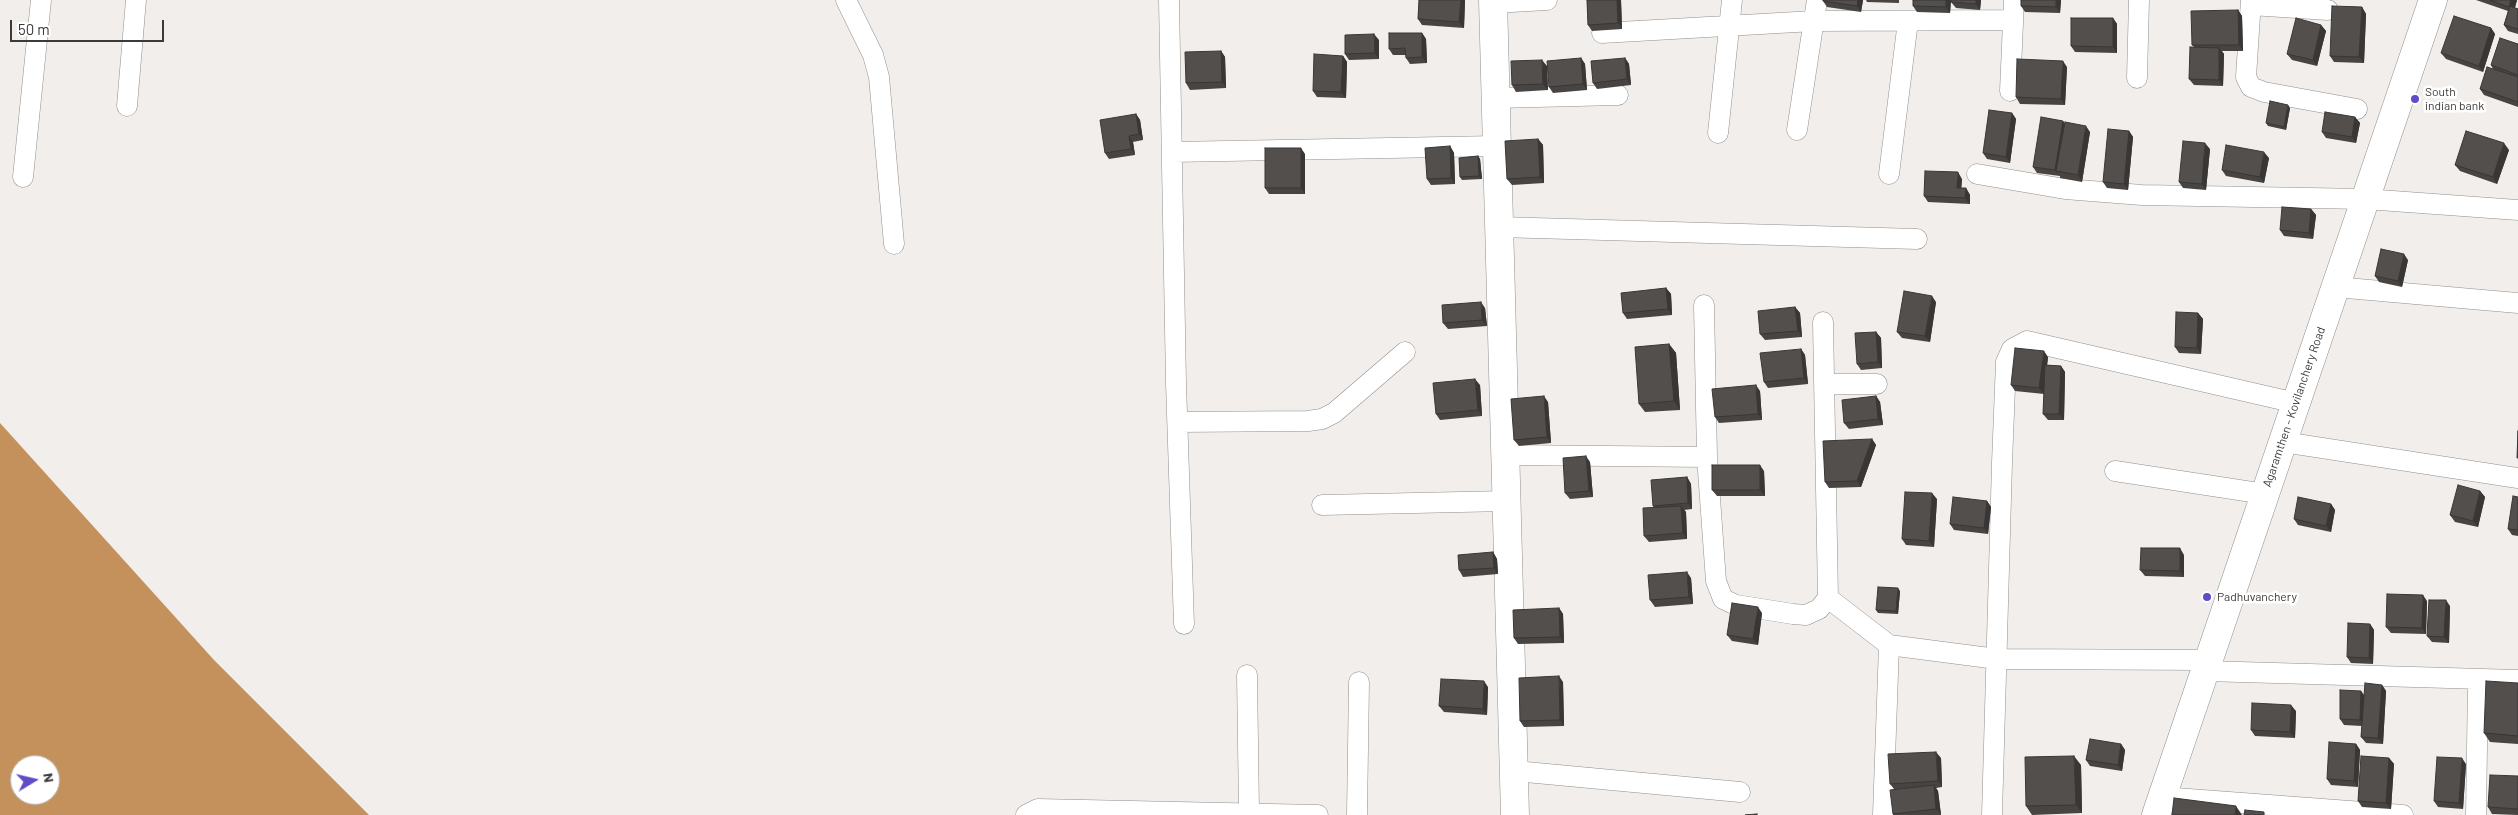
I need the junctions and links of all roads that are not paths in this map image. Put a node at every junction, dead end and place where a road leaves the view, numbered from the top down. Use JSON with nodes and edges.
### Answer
{"nodes":[{"id":1,"x":41,"y":0,"type":"edge"},
{"id":2,"x":136,"y":0,"type":"edge"},
{"id":3,"x":846,"y":0,"type":"edge"},
{"id":4,"x":1169,"y":0,"type":"edge"},
{"id":5,"x":1547,"y":0,"type":"edge"},
{"id":6,"x":1732,"y":0,"type":"edge"},
{"id":7,"x":1817,"y":0,"type":"edge"},
{"id":8,"x":2014,"y":0,"type":"edge"},
{"id":9,"x":2139,"y":0,"type":"edge"},
{"id":10,"x":2433,"y":0,"type":"edge"},
{"id":11,"x":1493,"y":1,"type":"edge"},
{"id":12,"x":2251,"y":2,"type":"edge"},
{"id":13,"x":2328,"y":10,"type":"dead end"},
{"id":14,"x":2013,"y":20,"type":"junction"},
{"id":15,"x":1814,"y":21,"type":"junction"},
{"id":16,"x":1908,"y":21,"type":"junction"},
{"id":17,"x":1728,"y":26,"type":"junction"},
{"id":18,"x":1602,"y":33,"type":"edge"},
{"id":19,"x":2137,"y":78,"type":"dead end"},
{"id":20,"x":2010,"y":91,"type":"dead end"},
{"id":21,"x":1618,"y":95,"type":"dead end"},
{"id":22,"x":1496,"y":98,"type":"junction"},
{"id":23,"x":127,"y":106,"type":"dead end"},
{"id":24,"x":2357,"y":109,"type":"dead end"},
{"id":25,"x":1798,"y":130,"type":"dead end"},
{"id":26,"x":1718,"y":133,"type":"dead end"},
{"id":27,"x":1497,"y":146,"type":"junction"},
{"id":28,"x":1172,"y":152,"type":"junction"},
{"id":29,"x":1888,"y":174,"type":"dead end"},
{"id":30,"x":1977,"y":174,"type":"dead end"},
{"id":31,"x":23,"y":177,"type":"dead end"},
{"id":32,"x":2365,"y":199,"type":"junction"},
{"id":33,"x":2517,"y":206,"type":"edge"},
{"id":34,"x":1499,"y":227,"type":"junction"},
{"id":35,"x":1917,"y":239,"type":"dead end"},
{"id":36,"x":894,"y":244,"type":"dead end"},
{"id":37,"x":2335,"y":287,"type":"junction"},
{"id":38,"x":2518,"y":303,"type":"edge"},
{"id":39,"x":1704,"y":305,"type":"dead end"},
{"id":40,"x":1824,"y":322,"type":"dead end"},
{"id":41,"x":1405,"y":352,"type":"dead end"},
{"id":42,"x":1825,"y":384,"type":"junction"},
{"id":43,"x":1877,"y":384,"type":"dead end"},
{"id":44,"x":2296,"y":403,"type":"junction"},
{"id":45,"x":1178,"y":422,"type":"junction"},
{"id":46,"x":2283,"y":442,"type":"junction"},
{"id":47,"x":1506,"y":456,"type":"junction"},
{"id":48,"x":1707,"y":457,"type":"junction"},
{"id":49,"x":2114,"y":471,"type":"dead end"},
{"id":50,"x":2518,"y":478,"type":"edge"},
{"id":51,"x":2265,"y":494,"type":"junction"},
{"id":52,"x":1507,"y":501,"type":"junction"},
{"id":53,"x":1322,"y":505,"type":"dead end"},
{"id":54,"x":1828,"y":598,"type":"junction"},
{"id":55,"x":1184,"y":624,"type":"dead end"},
{"id":56,"x":1889,"y":645,"type":"junction"},
{"id":57,"x":1997,"y":659,"type":"junction"},
{"id":58,"x":2207,"y":665,"type":"junction"},
{"id":59,"x":1247,"y":675,"type":"dead end"},
{"id":60,"x":2478,"y":680,"type":"junction"},
{"id":61,"x":2518,"y":680,"type":"edge"},
{"id":62,"x":1360,"y":682,"type":"dead end"},
{"id":63,"x":1515,"y":771,"type":"junction"},
{"id":64,"x":1740,"y":792,"type":"dead end"},
{"id":65,"x":2159,"y":806,"type":"edge"},
{"id":66,"x":1249,"y":812,"type":"junction"},
{"id":67,"x":1026,"y":815,"type":"edge"},
{"id":68,"x":1318,"y":815,"type":"edge"},
{"id":69,"x":1357,"y":815,"type":"edge"},
{"id":70,"x":1516,"y":815,"type":"edge"},
{"id":71,"x":1883,"y":815,"type":"edge"},
{"id":72,"x":1992,"y":815,"type":"edge"},
{"id":73,"x":2403,"y":815,"type":"edge"},
{"id":74,"x":2476,"y":815,"type":"edge"}],
"edges":[{"from":1,"to":31,"type":"street"},
{"from":2,"to":23,"type":"street"},
{"from":3,"to":36,"type":"street"},
{"from":4,"to":28,"type":"street"},
{"from":5,"to":11,"type":"street"},
{"from":6,"to":17,"type":"street"},
{"from":7,"to":15,"type":"street"},
{"from":8,"to":14,"type":"street"},
{"from":9,"to":19,"type":"street"},
{"from":10,"to":32,"type":"main road","name":"Agaramthen - Kovilanchery Road"},
{"from":11,"to":22,"type":"main road"},
{"from":12,"to":13,"type":"street"},
{"from":12,"to":24,"type":"street"},
{"from":14,"to":16,"type":"street"},
{"from":14,"to":20,"type":"street"},
{"from":15,"to":16,"type":"street"},
{"from":15,"to":17,"type":"street"},
{"from":15,"to":25,"type":"street"},
{"from":16,"to":29,"type":"street"},
{"from":17,"to":18,"type":"street"},
{"from":17,"to":26,"type":"street"},
{"from":21,"to":22,"type":"street"},
{"from":22,"to":27,"type":"main road"},
{"from":27,"to":28,"type":"street"},
{"from":27,"to":34,"type":"main road"},
{"from":28,"to":45,"type":"street"},
{"from":30,"to":32,"type":"street"},
{"from":32,"to":33,"type":"street"},
{"from":32,"to":37,"type":"main road","name":"Agaramthen - Kovilanchery Road"},
{"from":34,"to":35,"type":"street"},
{"from":34,"to":47,"type":"main road"},
{"from":37,"to":38,"type":"street"},
{"from":37,"to":44,"type":"main road","name":"Agaramthen - Kovilanchery Road"},
{"from":39,"to":48,"type":"street"},
{"from":40,"to":42,"type":"street"},
{"from":41,"to":45,"type":"street"},
{"from":42,"to":43,"type":"street"},
{"from":42,"to":54,"type":"street"},
{"from":44,"to":46,"type":"main road","name":"Agaramthen - Kovilanchery Road"},
{"from":44,"to":57,"type":"street"},
{"from":45,"to":55,"type":"street"},
{"from":46,"to":50,"type":"street"},
{"from":46,"to":51,"type":"main road","name":"Agaramthen - Kovilanchery Road"},
{"from":47,"to":48,"type":"street"},
{"from":47,"to":52,"type":"main road"},
{"from":48,"to":54,"type":"street"},
{"from":49,"to":51,"type":"street"},
{"from":51,"to":58,"type":"main road","name":"Agaramthen - Kovilanchery Road"},
{"from":52,"to":53,"type":"street"},
{"from":52,"to":63,"type":"main road"},
{"from":54,"to":56,"type":"street"},
{"from":56,"to":57,"type":"street"},
{"from":56,"to":71,"type":"street"},
{"from":57,"to":58,"type":"street"},
{"from":57,"to":72,"type":"street"},
{"from":58,"to":60,"type":"street"},
{"from":58,"to":65,"type":"main road","name":"Agaramthen - Kovilanchery Road"},
{"from":59,"to":66,"type":"street"},
{"from":60,"to":61,"type":"street"},
{"from":60,"to":74,"type":"street"},
{"from":62,"to":69,"type":"street"},
{"from":63,"to":64,"type":"street"},
{"from":63,"to":70,"type":"main road"},
{"from":65,"to":73,"type":"street"},
{"from":66,"to":67,"type":"street"},
{"from":66,"to":68,"type":"street"}]}
